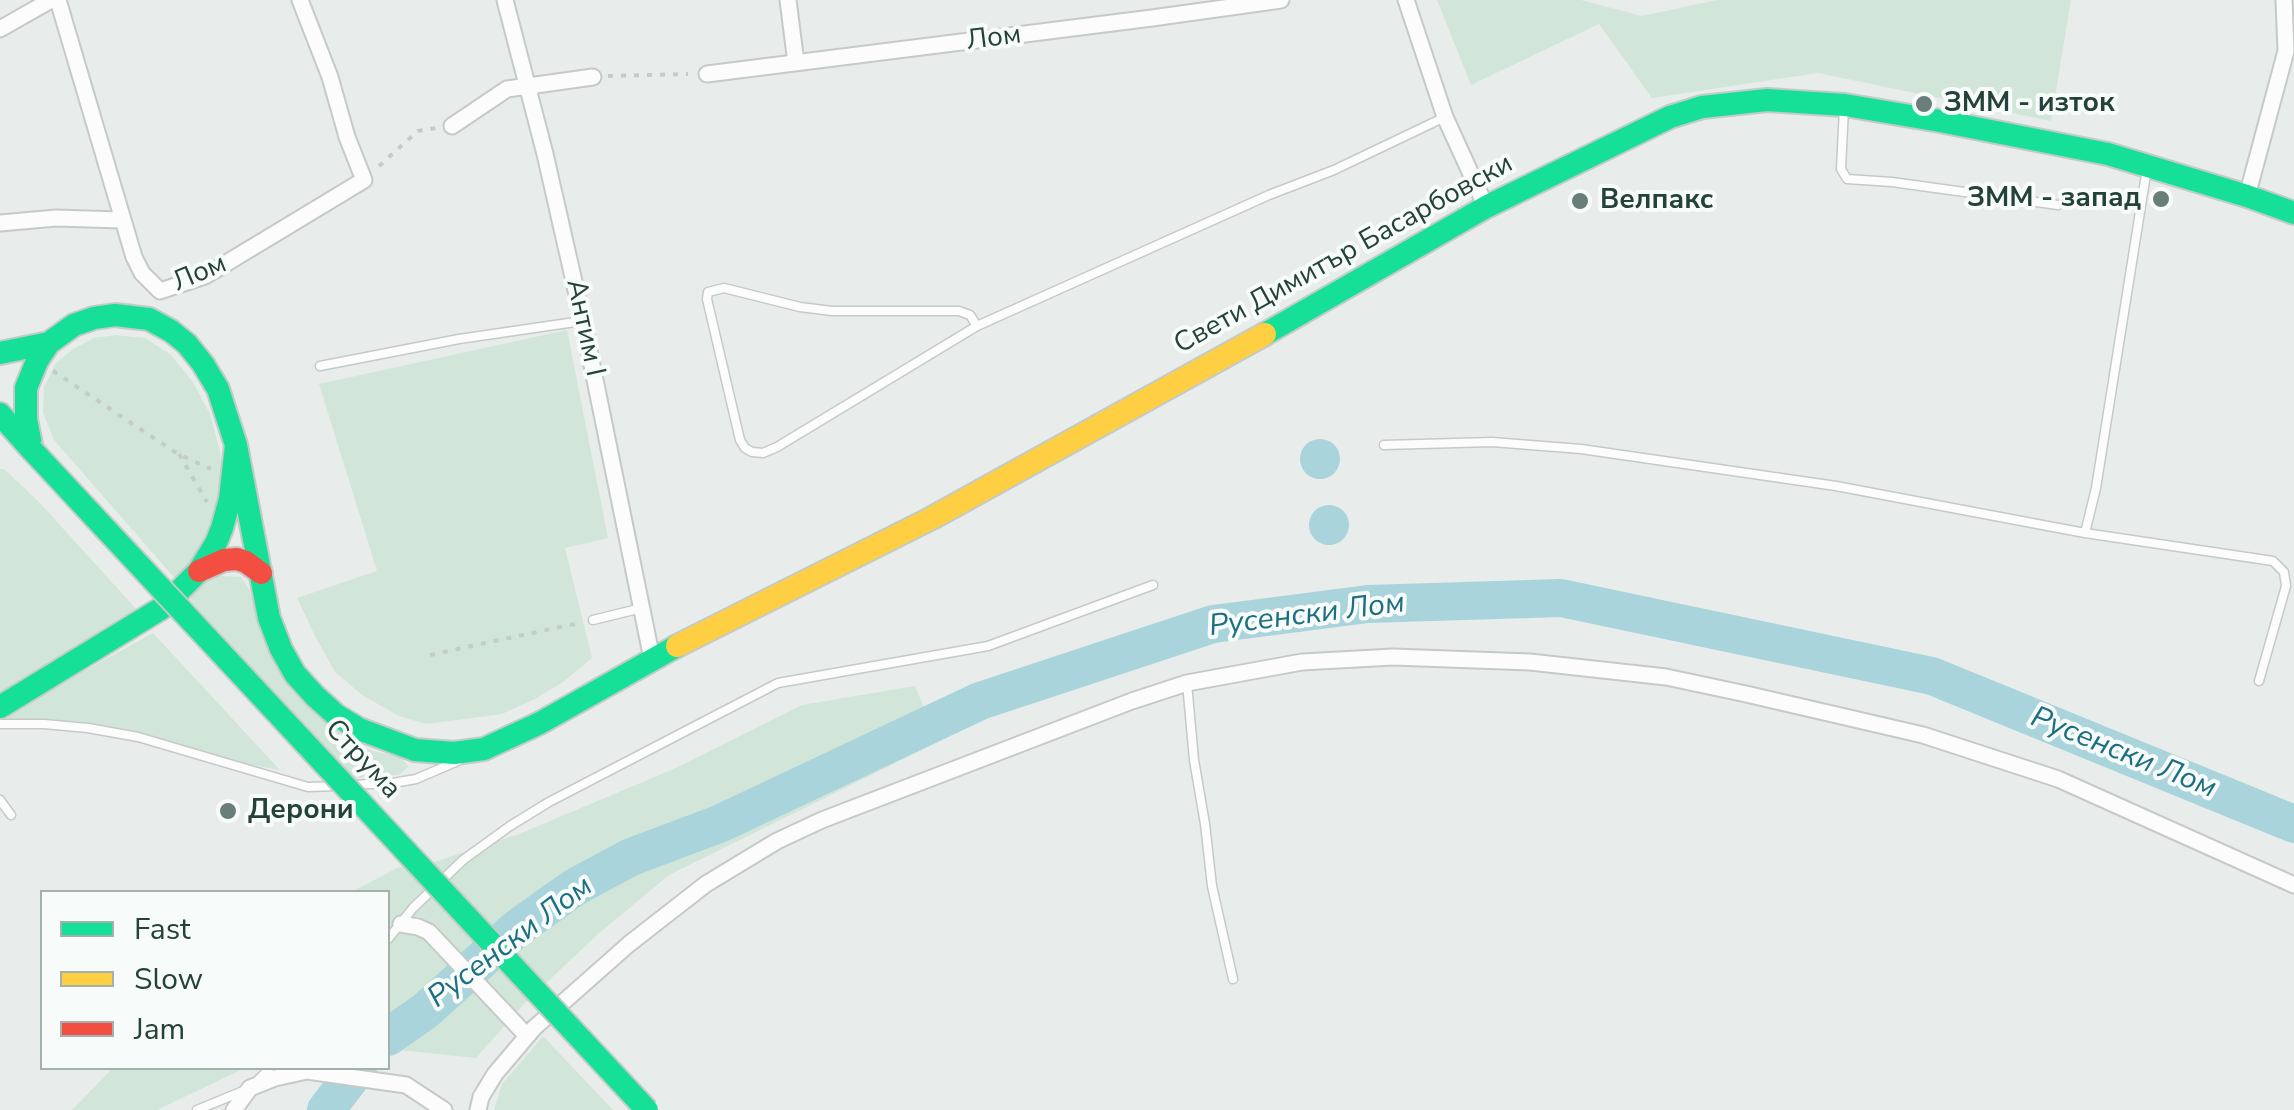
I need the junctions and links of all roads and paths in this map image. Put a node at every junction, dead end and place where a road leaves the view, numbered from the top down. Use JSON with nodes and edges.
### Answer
{"nodes":[{"id":1,"x":54,"y":0,"type":"edge"},
{"id":2,"x":300,"y":0,"type":"edge"},
{"id":3,"x":505,"y":0,"type":"edge"},
{"id":4,"x":788,"y":0,"type":"edge"},
{"id":5,"x":1146,"y":0,"type":"edge"},
{"id":6,"x":1281,"y":0,"type":"edge"},
{"id":7,"x":1406,"y":0,"type":"edge"},
{"id":8,"x":2284,"y":0,"type":"edge"},
{"id":9,"x":1152,"y":18,"type":"junction"},
{"id":10,"x":0,"y":29,"type":"edge"},
{"id":11,"x":796,"y":64,"type":"junction"},
{"id":12,"x":708,"y":74,"type":"joint"},
{"id":13,"x":593,"y":77,"type":"joint"},
{"id":14,"x":526,"y":86,"type":"junction"},
{"id":15,"x":1844,"y":105,"type":"junction"},
{"id":16,"x":1445,"y":116,"type":"junction"},
{"id":17,"x":452,"y":126,"type":"joint"},
{"id":18,"x":2148,"y":165,"type":"junction"},
{"id":19,"x":364,"y":180,"type":"junction"},
{"id":20,"x":2246,"y":196,"type":"junction"},
{"id":21,"x":2058,"y":206,"type":"dead end"},
{"id":22,"x":1486,"y":207,"type":"junction"},
{"id":23,"x":2294,"y":213,"type":"edge"},
{"id":24,"x":121,"y":220,"type":"junction"},
{"id":25,"x":0,"y":223,"type":"edge"},
{"id":26,"x":583,"y":320,"type":"junction"},
{"id":27,"x":977,"y":326,"type":"junction"},
{"id":28,"x":43,"y":352,"type":"junction"},
{"id":29,"x":0,"y":353,"type":"edge"},
{"id":30,"x":320,"y":366,"type":"dead end"},
{"id":31,"x":0,"y":414,"type":"edge"},
{"id":32,"x":0,"y":440,"type":"edge"},
{"id":33,"x":236,"y":445,"type":"junction"},
{"id":34,"x":1384,"y":445,"type":"dead end"},
{"id":35,"x":32,"y":450,"type":"junction"},
{"id":36,"x":178,"y":454,"type":"junction"},
{"id":37,"x":233,"y":480,"type":"junction"},
{"id":38,"x":222,"y":528,"type":"junction"},
{"id":39,"x":2085,"y":533,"type":"junction"},
{"id":40,"x":199,"y":571,"type":"junction"},
{"id":41,"x":262,"y":572,"type":"junction"},
{"id":42,"x":1153,"y":584,"type":"dead end"},
{"id":43,"x":642,"y":608,"type":"junction"},
{"id":44,"x":593,"y":620,"type":"joint"},
{"id":45,"x":430,"y":655,"type":"dead end"},
{"id":46,"x":652,"y":659,"type":"junction"},
{"id":47,"x":2259,"y":681,"type":"dead end"},
{"id":48,"x":1186,"y":683,"type":"junction"},
{"id":49,"x":0,"y":707,"type":"edge"},
{"id":50,"x":0,"y":724,"type":"edge"},
{"id":51,"x":484,"y":750,"type":"junction"},
{"id":52,"x":0,"y":800,"type":"edge"},
{"id":53,"x":11,"y":815,"type":"dead end"},
{"id":54,"x":2294,"y":885,"type":"edge"},
{"id":55,"x":402,"y":924,"type":"junction"},
{"id":56,"x":390,"y":937,"type":"edge"},
{"id":57,"x":1233,"y":978,"type":"dead end"},
{"id":58,"x":528,"y":1036,"type":"junction"},
{"id":59,"x":268,"y":1070,"type":"edge"},
{"id":60,"x":250,"y":1088,"type":"junction"},
{"id":61,"x":196,"y":1110,"type":"edge"},
{"id":62,"x":234,"y":1110,"type":"edge"},
{"id":63,"x":444,"y":1110,"type":"edge"},
{"id":64,"x":478,"y":1110,"type":"edge"},
{"id":65,"x":647,"y":1110,"type":"edge"}],
"edges":[{"from":1,"to":10,"type":"street"},
{"from":1,"to":24,"type":"street"},
{"from":2,"to":19,"type":"street"},
{"from":3,"to":14,"type":"street","name":"Антим I"},
{"from":4,"to":11,"type":"street"},
{"from":5,"to":9,"type":"street"},
{"from":6,"to":9,"type":"street","name":"Лом"},
{"from":7,"to":16,"type":"street"},
{"from":8,"to":20,"type":"street"},
{"from":9,"to":11,"type":"street","name":"Лом"},
{"from":11,"to":12,"type":"street","name":"Лом"},
{"from":12,"to":13,"type":"path"},
{"from":13,"to":14,"type":"street"},
{"from":14,"to":17,"type":"street"},
{"from":14,"to":26,"type":"street","name":"Антим I"},
{"from":15,"to":18,"type":"street","name":"Свети Димитър Басарбовски"},
{"from":15,"to":21,"type":"lane"},
{"from":15,"to":22,"type":"street","name":"Свети Димитър Басарбовски"},
{"from":16,"to":22,"type":"street"},
{"from":16,"to":27,"type":"lane"},
{"from":17,"to":19,"type":"path"},
{"from":18,"to":20,"type":"street","name":"Свети Димитър Басарбовски"},
{"from":18,"to":39,"type":"lane"},
{"from":19,"to":24,"type":"street","name":"Лом"},
{"from":20,"to":23,"type":"street","name":"Свети Димитър Басарбовски"},
{"from":22,"to":46,"type":"street","name":"Свети Димитър Басарбовски"},
{"from":24,"to":25,"type":"street"},
{"from":26,"to":30,"type":"lane"},
{"from":26,"to":43,"type":"street","name":"Антим I"},
{"from":27,"to":27,"type":"lane"},
{"from":28,"to":29,"type":"street"},
{"from":28,"to":33,"type":"street"},
{"from":28,"to":35,"type":"street"},
{"from":28,"to":36,"type":"path"},
{"from":31,"to":35,"type":"street","name":"Струма"},
{"from":32,"to":35,"type":"street"},
{"from":33,"to":37,"type":"street"},
{"from":33,"to":41,"type":"street"},
{"from":34,"to":39,"type":"lane"},
{"from":35,"to":65,"type":"street","name":"Струма","bridge":true},
{"from":36,"to":37,"type":"path"},
{"from":36,"to":38,"type":"path"},
{"from":37,"to":38,"type":"street"},
{"from":38,"to":40,"type":"street"},
{"from":39,"to":47,"type":"lane"},
{"from":40,"to":41,"type":"street"},
{"from":40,"to":49,"type":"street"},
{"from":41,"to":51,"type":"street"},
{"from":42,"to":55,"type":"lane"},
{"from":43,"to":44,"type":"lane"},
{"from":43,"to":46,"type":"street","name":"Антим I"},
{"from":44,"to":45,"type":"path"},
{"from":46,"to":51,"type":"street","name":"Свети Димитър Басарбовски"},
{"from":48,"to":54,"type":"street"},
{"from":48,"to":57,"type":"lane"},
{"from":48,"to":58,"type":"street"},
{"from":50,"to":51,"type":"lane"},
{"from":52,"to":53,"type":"lane"},
{"from":55,"to":56,"type":"lane"},
{"from":55,"to":58,"type":"street"},
{"from":58,"to":64,"type":"street"},
{"from":59,"to":60,"type":"lane"},
{"from":60,"to":61,"type":"lane"},
{"from":60,"to":62,"type":"street"},
{"from":60,"to":63,"type":"street"}]}
